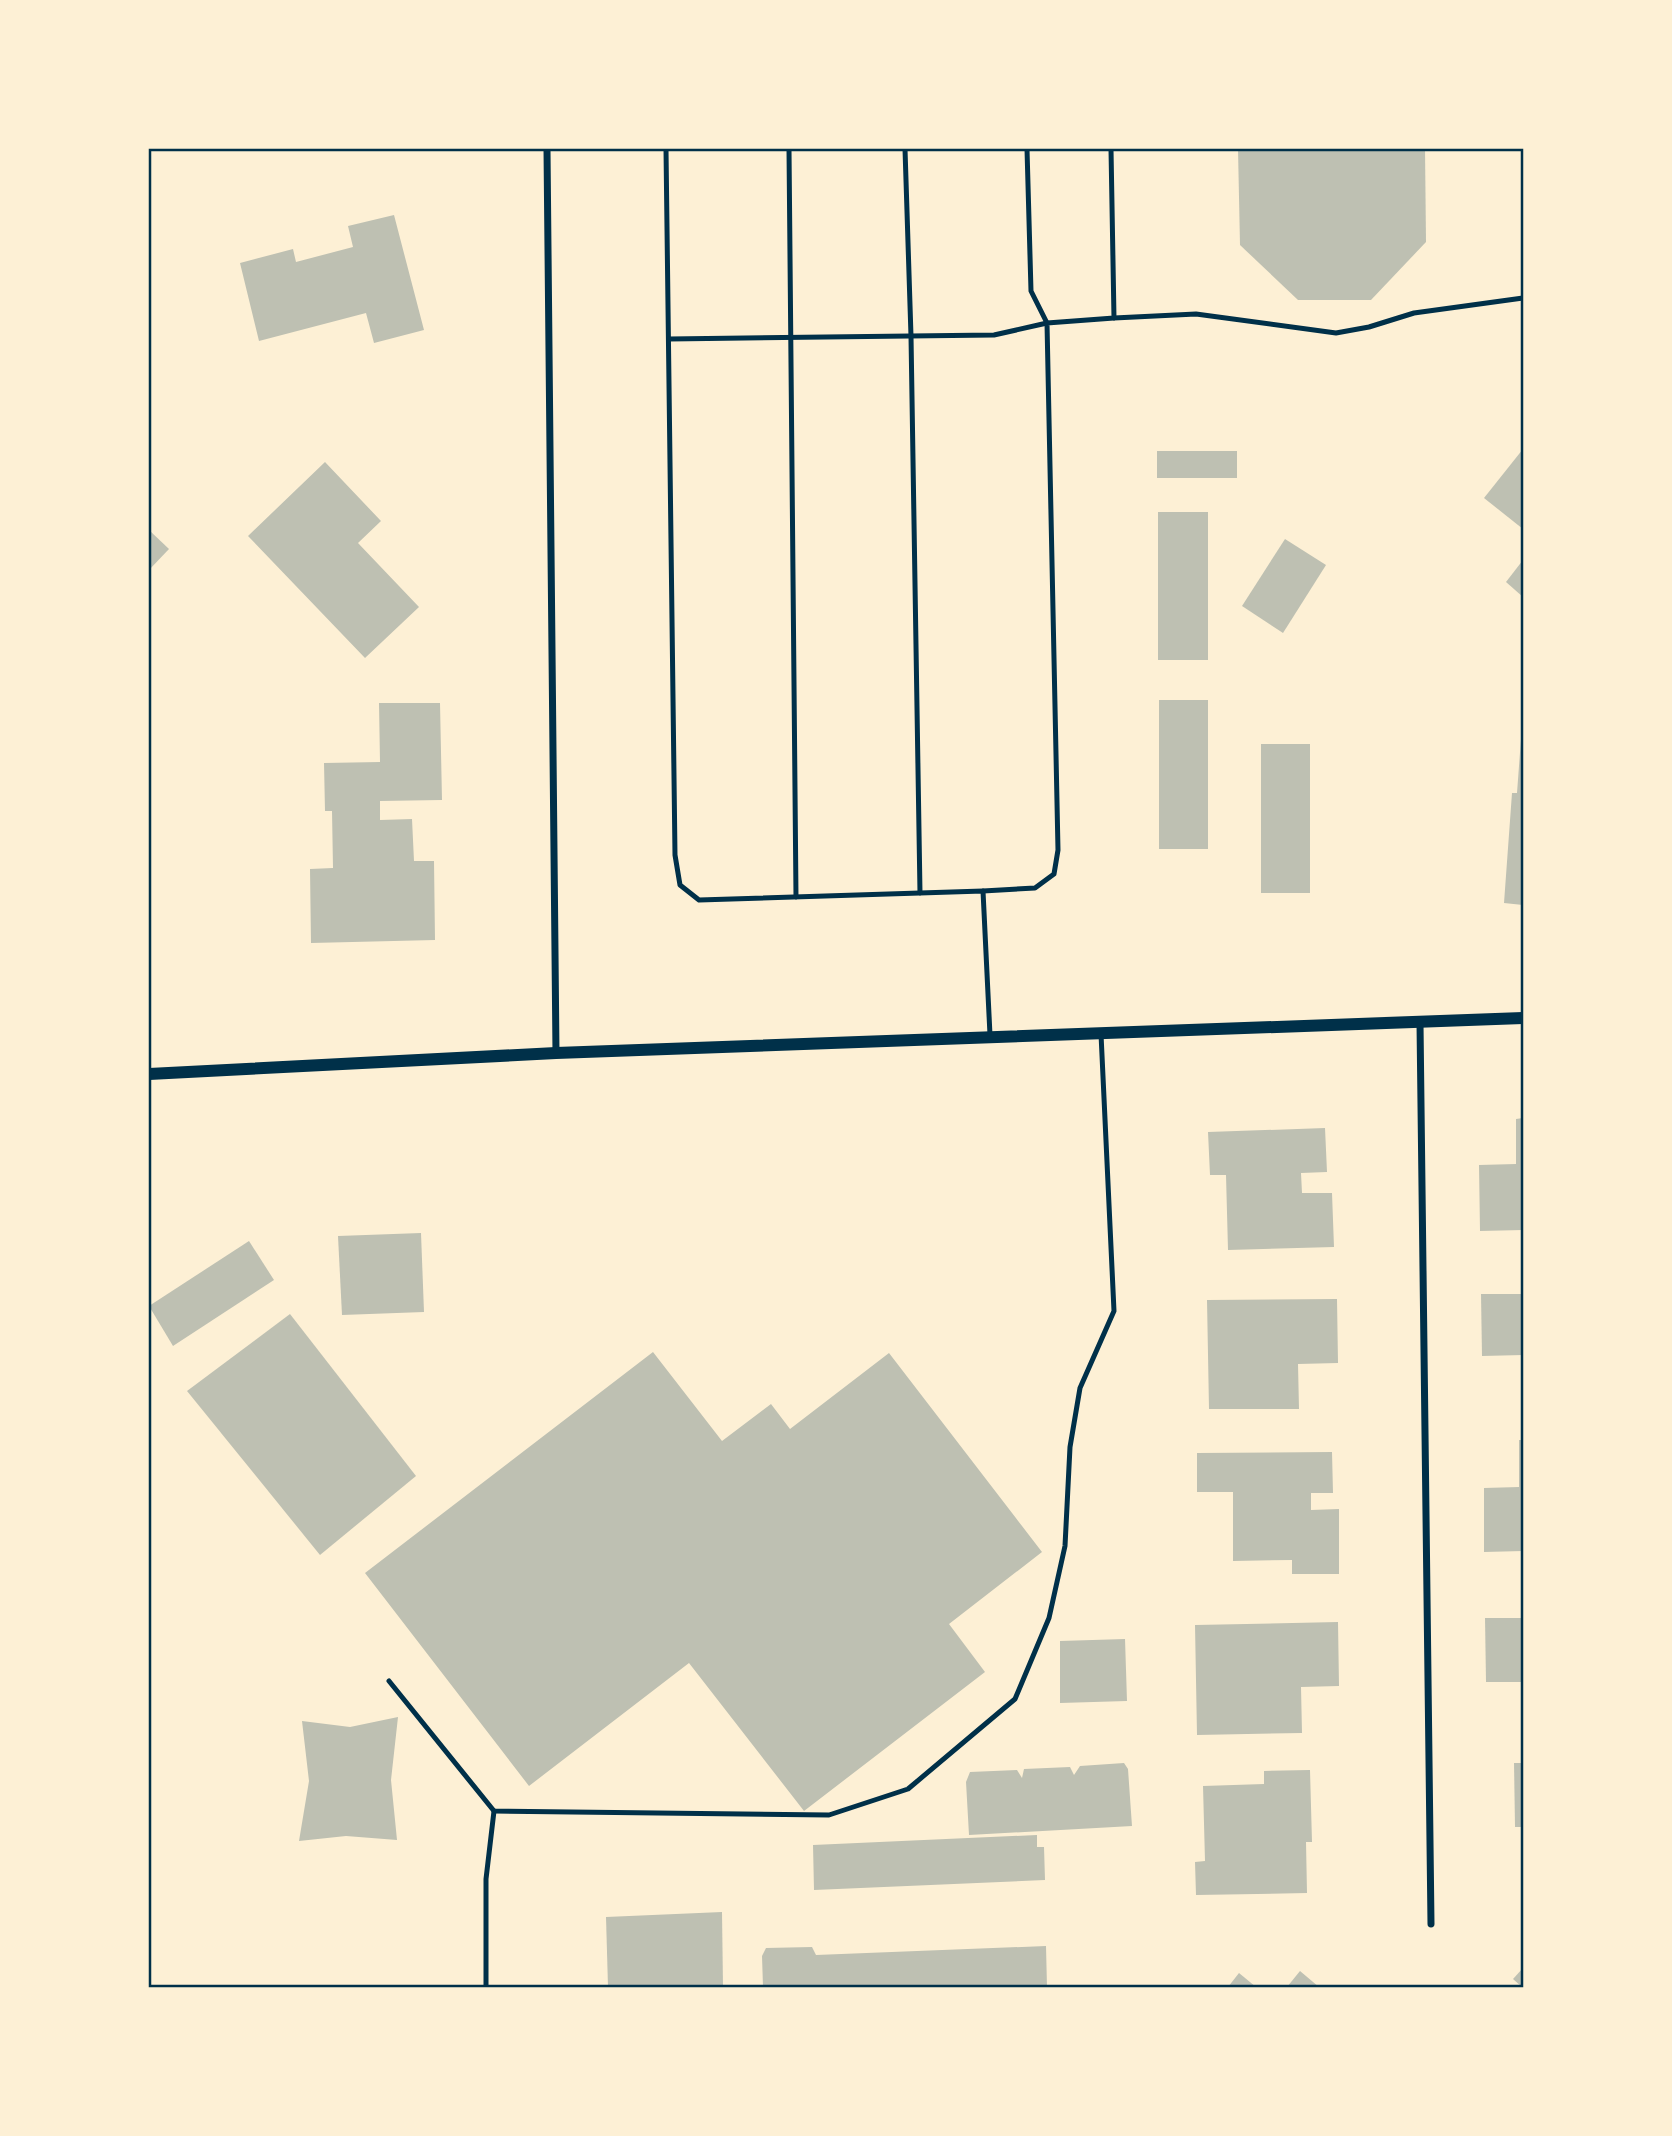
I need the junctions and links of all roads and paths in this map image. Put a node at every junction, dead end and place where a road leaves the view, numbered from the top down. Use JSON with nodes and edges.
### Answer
{"nodes":[{"id":1,"x":547,"y":149,"type":"edge"},
{"id":2,"x":666,"y":149,"type":"edge"},
{"id":3,"x":789,"y":149,"type":"edge"},
{"id":4,"x":905,"y":149,"type":"edge"},
{"id":5,"x":1027,"y":149,"type":"edge"},
{"id":6,"x":1111,"y":149,"type":"edge"},
{"id":7,"x":1523,"y":298,"type":"edge"},
{"id":8,"x":1114,"y":318,"type":"junction"},
{"id":9,"x":1047,"y":323,"type":"junction"},
{"id":10,"x":911,"y":336,"type":"junction"},
{"id":11,"x":669,"y":338,"type":"junction"},
{"id":12,"x":792,"y":338,"type":"junction"},
{"id":13,"x":983,"y":891,"type":"junction"},
{"id":14,"x":920,"y":893,"type":"junction"},
{"id":15,"x":796,"y":897,"type":"junction"},
{"id":16,"x":1523,"y":1018,"type":"edge"},
{"id":17,"x":1420,"y":1023,"type":"junction"},
{"id":18,"x":1101,"y":1034,"type":"junction"},
{"id":19,"x":990,"y":1038,"type":"junction"},
{"id":20,"x":556,"y":1054,"type":"junction"},
{"id":21,"x":149,"y":1074,"type":"edge"},
{"id":22,"x":389,"y":1681,"type":"dead end"},
{"id":23,"x":494,"y":1811,"type":"junction"},
{"id":24,"x":1431,"y":1924,"type":"dead end"},
{"id":25,"x":486,"y":1987,"type":"edge"}],
"edges":[{"from":1,"to":20,"type":"street"},
{"from":2,"to":11,"type":"lane"},
{"from":3,"to":12,"type":"lane"},
{"from":4,"to":10,"type":"lane"},
{"from":5,"to":9,"type":"lane"},
{"from":6,"to":8,"type":"lane"},
{"from":7,"to":8,"type":"lane"},
{"from":8,"to":9,"type":"lane"},
{"from":9,"to":10,"type":"lane"},
{"from":9,"to":13,"type":"lane"},
{"from":10,"to":12,"type":"lane"},
{"from":10,"to":14,"type":"lane"},
{"from":11,"to":12,"type":"lane"},
{"from":11,"to":15,"type":"lane"},
{"from":12,"to":15,"type":"lane"},
{"from":13,"to":14,"type":"lane"},
{"from":13,"to":19,"type":"lane"},
{"from":14,"to":15,"type":"lane"},
{"from":16,"to":17,"type":"street"},
{"from":17,"to":18,"type":"street"},
{"from":17,"to":24,"type":"street"},
{"from":18,"to":19,"type":"street"},
{"from":18,"to":23,"type":"lane"},
{"from":19,"to":20,"type":"street"},
{"from":20,"to":21,"type":"street"},
{"from":22,"to":23,"type":"lane"},
{"from":23,"to":25,"type":"lane"}]}
